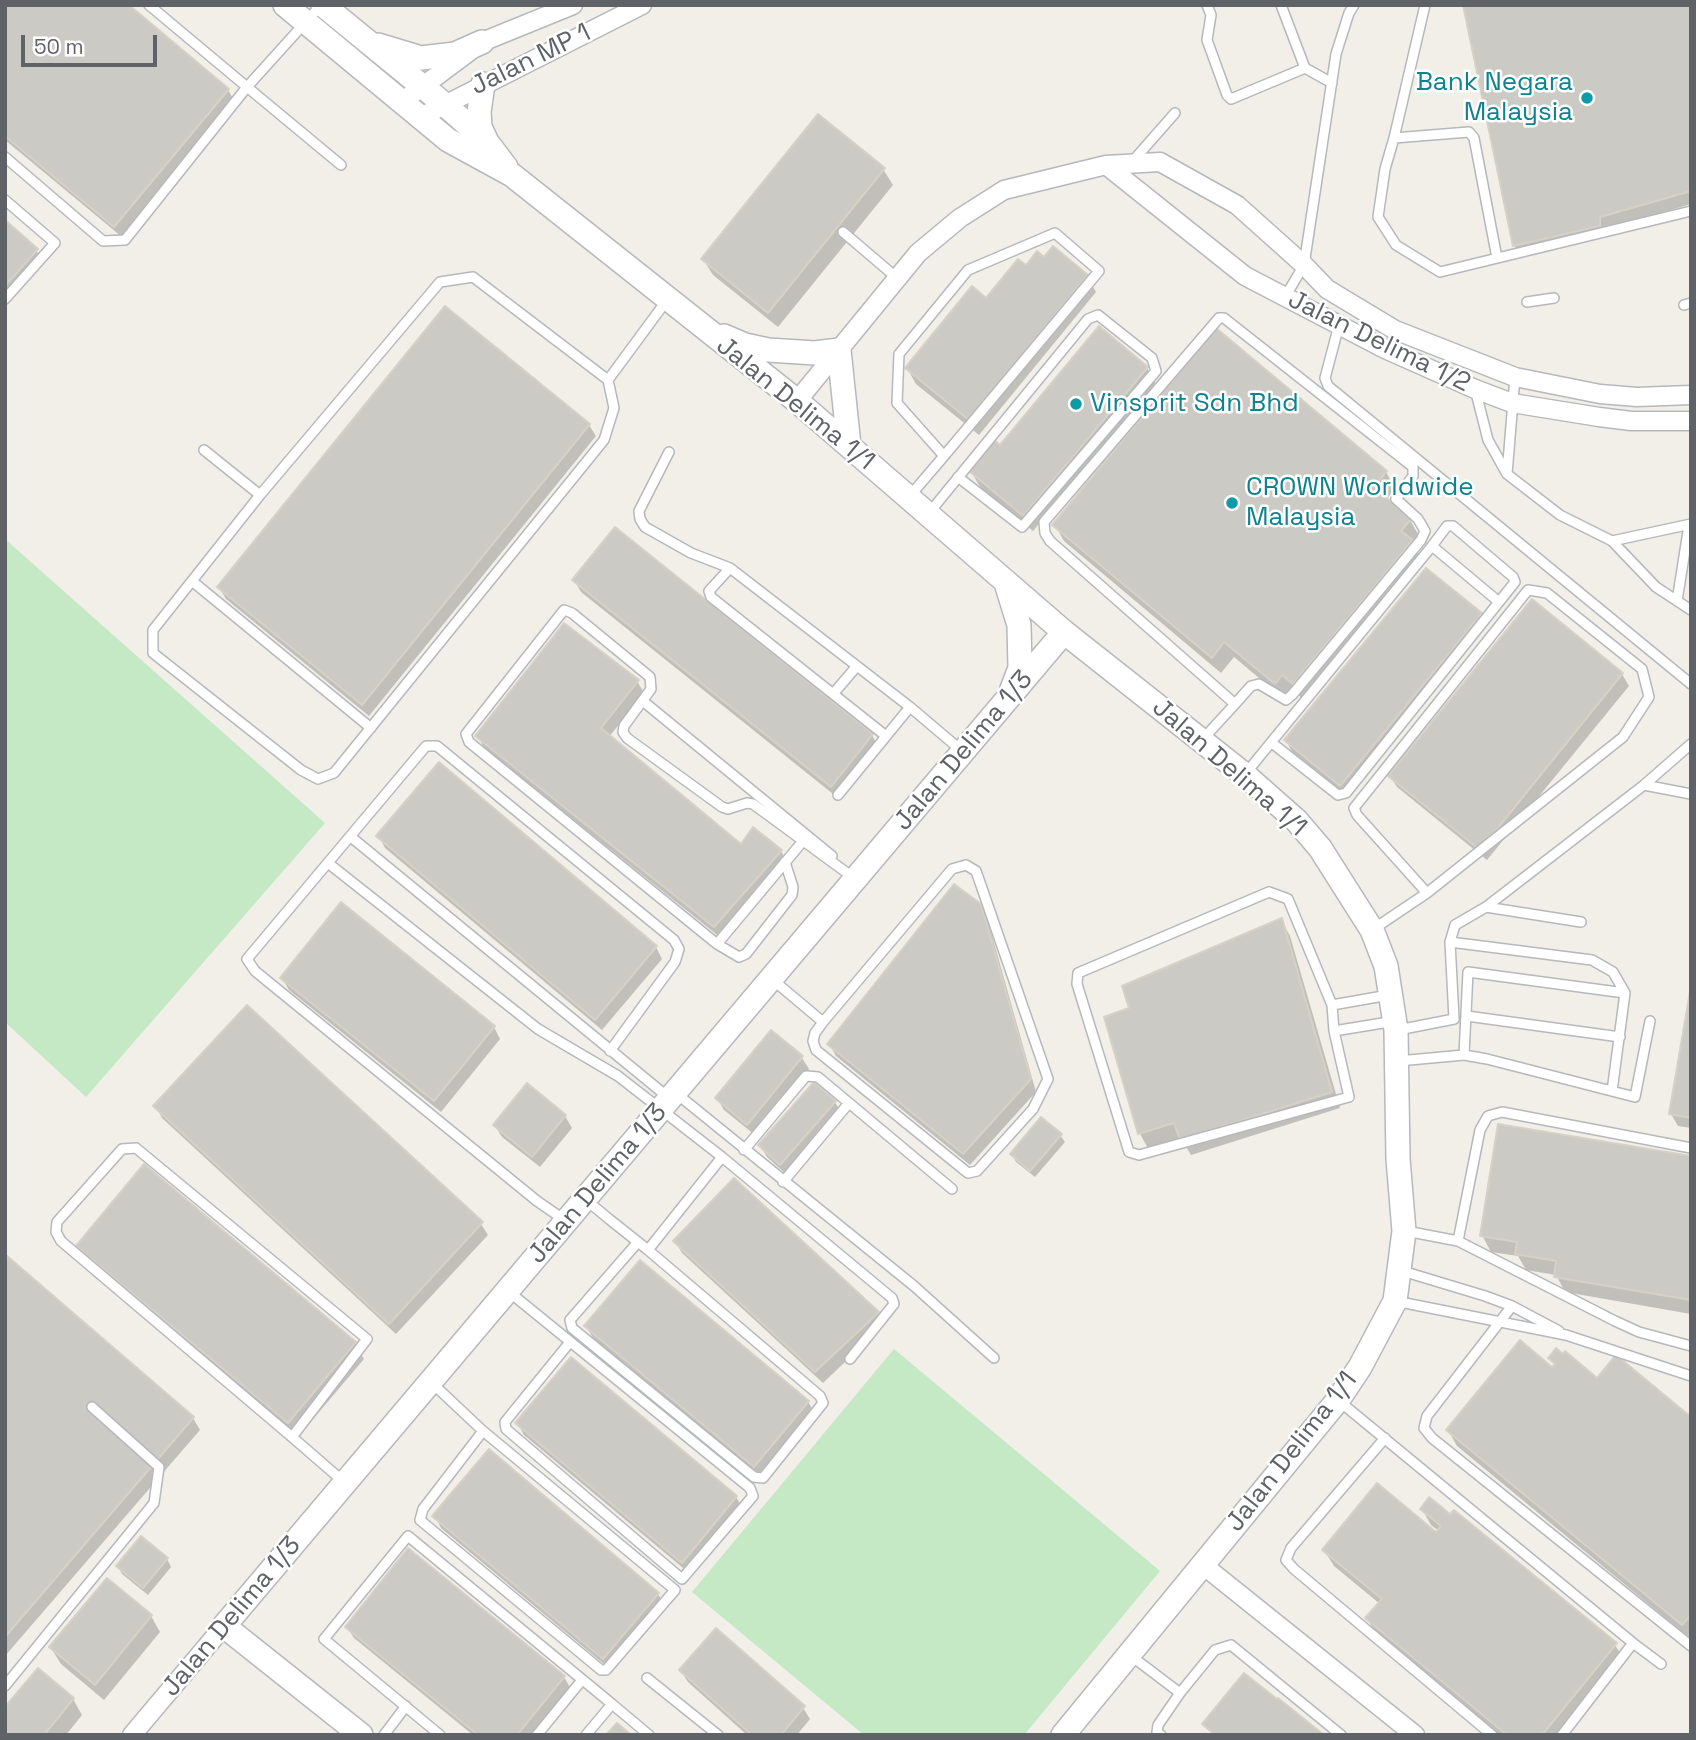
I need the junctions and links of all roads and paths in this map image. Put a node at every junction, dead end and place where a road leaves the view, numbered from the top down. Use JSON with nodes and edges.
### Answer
{"nodes":[{"id":1,"x":149,"y":5,"type":"edge"},
{"id":2,"x":285,"y":5,"type":"edge"},
{"id":3,"x":573,"y":5,"type":"edge"},
{"id":4,"x":642,"y":5,"type":"edge"},
{"id":5,"x":1207,"y":5,"type":"edge"},
{"id":6,"x":1281,"y":5,"type":"edge"},
{"id":7,"x":1354,"y":5,"type":"edge"},
{"id":8,"x":1425,"y":5,"type":"edge"},
{"id":9,"x":316,"y":11,"type":"edge"},
{"id":10,"x":482,"y":42,"type":"junction"},
{"id":11,"x":368,"y":43,"type":"junction"},
{"id":12,"x":1305,"y":68,"type":"junction"},
{"id":13,"x":1332,"y":83,"type":"junction"},
{"id":14,"x":483,"y":84,"type":"junction"},
{"id":15,"x":421,"y":86,"type":"junction"},
{"id":16,"x":247,"y":87,"type":"junction"},
{"id":17,"x":403,"y":102,"type":"junction"},
{"id":18,"x":444,"y":104,"type":"junction"},
{"id":19,"x":1175,"y":113,"type":"dead end"},
{"id":20,"x":421,"y":117,"type":"junction"},
{"id":21,"x":1395,"y":138,"type":"junction"},
{"id":22,"x":487,"y":142,"type":"junction"},
{"id":23,"x":5,"y":157,"type":"edge"},
{"id":24,"x":341,"y":165,"type":"dead end"},
{"id":25,"x":1125,"y":171,"type":"junction"},
{"id":26,"x":512,"y":175,"type":"junction"},
{"id":27,"x":5,"y":200,"type":"edge"},
{"id":28,"x":1691,"y":211,"type":"edge"},
{"id":29,"x":843,"y":232,"type":"dead end"},
{"id":30,"x":1497,"y":258,"type":"junction"},
{"id":31,"x":1304,"y":265,"type":"junction"},
{"id":32,"x":897,"y":278,"type":"junction"},
{"id":33,"x":1285,"y":297,"type":"junction"},
{"id":34,"x":1555,"y":298,"type":"dead end"},
{"id":35,"x":5,"y":299,"type":"edge"},
{"id":36,"x":667,"y":300,"type":"junction"},
{"id":37,"x":1527,"y":302,"type":"dead end"},
{"id":38,"x":699,"y":325,"type":"junction"},
{"id":39,"x":1339,"y":325,"type":"junction"},
{"id":40,"x":839,"y":350,"type":"junction"},
{"id":41,"x":1514,"y":377,"type":"junction"},
{"id":42,"x":608,"y":380,"type":"junction"},
{"id":43,"x":1475,"y":389,"type":"junction"},
{"id":44,"x":1691,"y":395,"type":"edge"},
{"id":45,"x":797,"y":401,"type":"junction"},
{"id":46,"x":1512,"y":403,"type":"junction"},
{"id":47,"x":1691,"y":421,"type":"edge"},
{"id":48,"x":849,"y":446,"type":"junction"},
{"id":49,"x":204,"y":450,"type":"dead end"},
{"id":50,"x":669,"y":452,"type":"dead end"},
{"id":51,"x":944,"y":456,"type":"junction"},
{"id":52,"x":1507,"y":474,"type":"junction"},
{"id":53,"x":958,"y":477,"type":"junction"},
{"id":54,"x":260,"y":495,"type":"junction"},
{"id":55,"x":908,"y":498,"type":"junction"},
{"id":56,"x":927,"y":514,"type":"junction"},
{"id":57,"x":1690,"y":525,"type":"edge"},
{"id":58,"x":1612,"y":541,"type":"junction"},
{"id":59,"x":1432,"y":545,"type":"junction"},
{"id":60,"x":730,"y":568,"type":"junction"},
{"id":61,"x":192,"y":581,"type":"junction"},
{"id":62,"x":1006,"y":582,"type":"junction"},
{"id":63,"x":1678,"y":601,"type":"junction"},
{"id":64,"x":1499,"y":602,"type":"junction"},
{"id":65,"x":1691,"y":610,"type":"edge"},
{"id":66,"x":1064,"y":632,"type":"junction"},
{"id":67,"x":857,"y":666,"type":"junction"},
{"id":68,"x":1691,"y":684,"type":"edge"},
{"id":69,"x":833,"y":694,"type":"junction"},
{"id":70,"x":1009,"y":698,"type":"junction"},
{"id":71,"x":644,"y":702,"type":"junction"},
{"id":72,"x":1235,"y":704,"type":"junction"},
{"id":73,"x":910,"y":707,"type":"junction"},
{"id":74,"x":371,"y":728,"type":"junction"},
{"id":75,"x":886,"y":736,"type":"junction"},
{"id":76,"x":1202,"y":740,"type":"junction"},
{"id":77,"x":1272,"y":743,"type":"junction"},
{"id":78,"x":1691,"y":744,"type":"edge"},
{"id":79,"x":963,"y":752,"type":"junction"},
{"id":80,"x":1245,"y":775,"type":"junction"},
{"id":81,"x":1644,"y":785,"type":"junction"},
{"id":82,"x":1691,"y":794,"type":"edge"},
{"id":83,"x":838,"y":796,"type":"dead end"},
{"id":84,"x":351,"y":837,"type":"junction"},
{"id":85,"x":803,"y":841,"type":"junction"},
{"id":86,"x":785,"y":862,"type":"junction"},
{"id":87,"x":328,"y":863,"type":"junction"},
{"id":88,"x":857,"y":878,"type":"junction"},
{"id":89,"x":1427,"y":893,"type":"junction"},
{"id":90,"x":1486,"y":907,"type":"junction"},
{"id":91,"x":1581,"y":922,"type":"dead end"},
{"id":92,"x":1372,"y":930,"type":"junction"},
{"id":93,"x":1451,"y":942,"type":"junction"},
{"id":94,"x":717,"y":944,"type":"junction"},
{"id":95,"x":772,"y":979,"type":"junction"},
{"id":96,"x":1625,"y":993,"type":"junction"},
{"id":97,"x":1391,"y":994,"type":"junction"},
{"id":98,"x":1332,"y":1004,"type":"junction"},
{"id":99,"x":1467,"y":1016,"type":"junction"},
{"id":100,"x":1650,"y":1021,"type":"dead end"},
{"id":101,"x":823,"y":1022,"type":"junction"},
{"id":102,"x":1396,"y":1026,"type":"junction"},
{"id":103,"x":1334,"y":1031,"type":"junction"},
{"id":104,"x":1620,"y":1037,"type":"junction"},
{"id":105,"x":610,"y":1051,"type":"junction"},
{"id":106,"x":1464,"y":1055,"type":"junction"},
{"id":107,"x":1396,"y":1061,"type":"junction"},
{"id":108,"x":1612,"y":1091,"type":"junction"},
{"id":109,"x":669,"y":1100,"type":"junction"},
{"id":110,"x":849,"y":1102,"type":"junction"},
{"id":111,"x":1691,"y":1148,"type":"edge"},
{"id":112,"x":744,"y":1150,"type":"junction"},
{"id":113,"x":722,"y":1157,"type":"junction"},
{"id":114,"x":782,"y":1182,"type":"junction"},
{"id":115,"x":952,"y":1189,"type":"dead end"},
{"id":116,"x":585,"y":1199,"type":"junction"},
{"id":117,"x":566,"y":1222,"type":"junction"},
{"id":118,"x":1404,"y":1231,"type":"junction"},
{"id":119,"x":1458,"y":1241,"type":"junction"},
{"id":120,"x":638,"y":1242,"type":"junction"},
{"id":121,"x":648,"y":1250,"type":"junction"},
{"id":122,"x":1399,"y":1270,"type":"junction"},
{"id":123,"x":508,"y":1291,"type":"junction"},
{"id":124,"x":1395,"y":1301,"type":"junction"},
{"id":125,"x":1512,"y":1306,"type":"junction"},
{"id":126,"x":1500,"y":1323,"type":"junction"},
{"id":127,"x":1566,"y":1335,"type":"junction"},
{"id":128,"x":570,"y":1342,"type":"junction"},
{"id":129,"x":1691,"y":1346,"type":"edge"},
{"id":130,"x":994,"y":1358,"type":"dead end"},
{"id":131,"x":850,"y":1359,"type":"dead end"},
{"id":132,"x":1691,"y":1376,"type":"edge"},
{"id":133,"x":431,"y":1382,"type":"junction"},
{"id":134,"x":1338,"y":1400,"type":"junction"},
{"id":135,"x":92,"y":1408,"type":"dead end"},
{"id":136,"x":483,"y":1431,"type":"junction"},
{"id":137,"x":292,"y":1437,"type":"junction"},
{"id":138,"x":1385,"y":1438,"type":"junction"},
{"id":139,"x":345,"y":1483,"type":"junction"},
{"id":140,"x":1203,"y":1564,"type":"junction"},
{"id":141,"x":224,"y":1626,"type":"junction"},
{"id":142,"x":1633,"y":1643,"type":"junction"},
{"id":143,"x":1691,"y":1646,"type":"edge"},
{"id":144,"x":1129,"y":1654,"type":"junction"},
{"id":145,"x":1661,"y":1664,"type":"dead end"},
{"id":146,"x":647,"y":1678,"type":"dead end"},
{"id":147,"x":582,"y":1680,"type":"junction"},
{"id":148,"x":5,"y":1686,"type":"edge"},
{"id":149,"x":1180,"y":1693,"type":"junction"},
{"id":150,"x":612,"y":1704,"type":"junction"},
{"id":151,"x":406,"y":1706,"type":"junction"},
{"id":152,"x":1067,"y":1733,"type":"edge"},
{"id":153,"x":132,"y":1735,"type":"edge"},
{"id":154,"x":361,"y":1735,"type":"edge"},
{"id":155,"x":384,"y":1735,"type":"edge"},
{"id":156,"x":440,"y":1735,"type":"edge"},
{"id":157,"x":537,"y":1735,"type":"edge"},
{"id":158,"x":586,"y":1735,"type":"edge"},
{"id":159,"x":649,"y":1735,"type":"edge"},
{"id":160,"x":718,"y":1735,"type":"edge"},
{"id":161,"x":1161,"y":1735,"type":"edge"},
{"id":162,"x":1341,"y":1735,"type":"edge"},
{"id":163,"x":1415,"y":1735,"type":"edge"},
{"id":164,"x":1492,"y":1735,"type":"edge"},
{"id":165,"x":1562,"y":1735,"type":"edge"}],
"edges":[{"from":1,"to":16,"type":"lane"},
{"from":2,"to":9,"type":"street","name":"Jalan Delima 1/1"},
{"from":3,"to":10,"type":"street","name":"Jalan MP 1"},
{"from":4,"to":14,"type":"street","name":"Jalan MP 1"},
{"from":5,"to":12,"type":"lane"},
{"from":6,"to":12,"type":"lane"},
{"from":7,"to":13,"type":"lane"},
{"from":8,"to":21,"type":"lane"},
{"from":9,"to":11,"type":"street","name":"Jalan Delima 1/1"},
{"from":9,"to":16,"type":"lane"},
{"from":9,"to":17,"type":"street","name":"Jalan Delima 1/1"},
{"from":10,"to":11,"type":"street"},
{"from":10,"to":15,"type":"street","name":"Jalan MP 1"},
{"from":11,"to":15,"type":"street","name":"Jalan Delima 1/1"},
{"from":12,"to":13,"type":"lane"},
{"from":13,"to":31,"type":"lane"},
{"from":14,"to":18,"type":"street","name":"Jalan MP 1"},
{"from":14,"to":22,"type":"street"},
{"from":15,"to":17,"type":"street","name":"Jalan MP 1"},
{"from":15,"to":18,"type":"street","name":"Jalan Delima 1/1"},
{"from":16,"to":23,"type":"lane"},
{"from":16,"to":24,"type":"lane"},
{"from":17,"to":20,"type":"street","name":"Jalan Delima 1/1"},
{"from":18,"to":20,"type":"street","name":"Jalan MP 1"},
{"from":18,"to":22,"type":"street","name":"Jalan Delima 1/1"},
{"from":19,"to":25,"type":"lane"},
{"from":20,"to":26,"type":"street","name":"Jalan Delima 1/1"},
{"from":21,"to":30,"type":"lane"},
{"from":21,"to":30,"type":"lane"},
{"from":22,"to":26,"type":"street","name":"Jalan Delima 1/1"},
{"from":25,"to":31,"type":"street","name":"Jalan Delima 1/2"},
{"from":25,"to":32,"type":"street","name":"Jalan Delima 1/2"},
{"from":25,"to":33,"type":"street","name":"Jalan Delima 1/2"},
{"from":26,"to":36,"type":"street","name":"Jalan Delima 1/1"},
{"from":27,"to":35,"type":"lane"},
{"from":28,"to":30,"type":"lane"},
{"from":29,"to":32,"type":"lane"},
{"from":31,"to":33,"type":"lane"},
{"from":31,"to":41,"type":"street","name":"Jalan Delima 1/2"},
{"from":32,"to":40,"type":"street","name":"Jalan Delima 1/2"},
{"from":33,"to":39,"type":"street","name":"Jalan Delima 1/2"},
{"from":34,"to":37,"type":"lane"},
{"from":36,"to":38,"type":"street","name":"Jalan Delima 1/1"},
{"from":36,"to":42,"type":"lane"},
{"from":38,"to":40,"type":"street"},
{"from":38,"to":45,"type":"street","name":"Jalan Delima 1/1"},
{"from":39,"to":43,"type":"street","name":"Jalan Delima 1/2"},
{"from":39,"to":68,"type":"lane"},
{"from":40,"to":45,"type":"street","name":"Jalan Delima 1/2"},
{"from":40,"to":48,"type":"street"},
{"from":41,"to":44,"type":"street","name":"Jalan Delima 1/2"},
{"from":41,"to":46,"type":"lane"},
{"from":42,"to":54,"type":"lane"},
{"from":42,"to":74,"type":"lane"},
{"from":43,"to":46,"type":"street","name":"Jalan Delima 1/2"},
{"from":43,"to":52,"type":"lane"},
{"from":45,"to":48,"type":"street","name":"Jalan Delima 1/1"},
{"from":46,"to":47,"type":"street","name":"Jalan Delima 1/2"},
{"from":46,"to":52,"type":"lane"},
{"from":48,"to":55,"type":"street","name":"Jalan Delima 1/1"},
{"from":49,"to":54,"type":"lane"},
{"from":50,"to":60,"type":"lane"},
{"from":51,"to":51,"type":"lane"},
{"from":51,"to":55,"type":"lane"},
{"from":52,"to":58,"type":"lane"},
{"from":53,"to":53,"type":"lane"},
{"from":53,"to":56,"type":"lane"},
{"from":54,"to":61,"type":"lane"},
{"from":55,"to":56,"type":"street","name":"Jalan Delima 1/1"},
{"from":56,"to":62,"type":"street","name":"Jalan Delima 1/1"},
{"from":57,"to":58,"type":"lane"},
{"from":57,"to":63,"type":"lane"},
{"from":58,"to":63,"type":"lane"},
{"from":59,"to":64,"type":"lane"},
{"from":59,"to":64,"type":"lane"},
{"from":59,"to":77,"type":"lane"},
{"from":60,"to":67,"type":"lane"},
{"from":60,"to":69,"type":"lane"},
{"from":61,"to":74,"type":"lane"},
{"from":61,"to":74,"type":"lane"},
{"from":62,"to":66,"type":"street","name":"Jalan Delima 1/1"},
{"from":62,"to":70,"type":"street"},
{"from":63,"to":65,"type":"lane"},
{"from":64,"to":77,"type":"lane"},
{"from":66,"to":70,"type":"street","name":"Jalan Delima 1/3"},
{"from":66,"to":76,"type":"street","name":"Jalan Delima 1/1"},
{"from":67,"to":69,"type":"lane"},
{"from":67,"to":73,"type":"lane"},
{"from":69,"to":75,"type":"lane"},
{"from":70,"to":79,"type":"street","name":"Jalan Delima 1/3"},
{"from":71,"to":85,"type":"lane"},
{"from":71,"to":88,"type":"lane"},
{"from":71,"to":94,"type":"lane"},
{"from":72,"to":72,"type":"lane"},
{"from":72,"to":76,"type":"lane"},
{"from":73,"to":75,"type":"lane"},
{"from":73,"to":79,"type":"lane"},
{"from":75,"to":83,"type":"lane"},
{"from":76,"to":80,"type":"street","name":"Jalan Delima 1/1"},
{"from":77,"to":80,"type":"lane"},
{"from":78,"to":81,"type":"lane"},
{"from":79,"to":88,"type":"street","name":"Jalan Delima 1/3"},
{"from":80,"to":92,"type":"street","name":"Jalan Delima 1/1"},
{"from":81,"to":82,"type":"lane"},
{"from":81,"to":90,"type":"lane"},
{"from":84,"to":87,"type":"lane"},
{"from":84,"to":105,"type":"lane"},
{"from":84,"to":105,"type":"lane"},
{"from":85,"to":86,"type":"lane"},
{"from":85,"to":88,"type":"lane"},
{"from":86,"to":94,"type":"lane"},
{"from":86,"to":94,"type":"lane"},
{"from":87,"to":109,"type":"lane"},
{"from":87,"to":117,"type":"lane"},
{"from":88,"to":95,"type":"street","name":"Jalan Delima 1/3"},
{"from":89,"to":89,"type":"lane"},
{"from":89,"to":92,"type":"lane"},
{"from":90,"to":91,"type":"lane"},
{"from":90,"to":93,"type":"lane"},
{"from":92,"to":97,"type":"street","name":"Jalan Delima 1/1"},
{"from":93,"to":96,"type":"lane"},
{"from":93,"to":102,"type":"lane"},
{"from":95,"to":101,"type":"lane"},
{"from":95,"to":109,"type":"street","name":"Jalan Delima 1/3"},
{"from":96,"to":99,"type":"lane"},
{"from":96,"to":104,"type":"lane"},
{"from":97,"to":98,"type":"lane"},
{"from":97,"to":102,"type":"street","name":"Jalan Delima 1/1"},
{"from":98,"to":103,"type":"lane"},
{"from":98,"to":103,"type":"lane"},
{"from":99,"to":104,"type":"lane"},
{"from":99,"to":106,"type":"lane"},
{"from":100,"to":108,"type":"lane"},
{"from":101,"to":101,"type":"lane"},
{"from":102,"to":103,"type":"lane"},
{"from":102,"to":107,"type":"street","name":"Jalan Delima 1/1"},
{"from":104,"to":108,"type":"lane"},
{"from":105,"to":109,"type":"lane"},
{"from":106,"to":107,"type":"lane"},
{"from":106,"to":108,"type":"lane"},
{"from":107,"to":118,"type":"street","name":"Jalan Delima 1/1"},
{"from":109,"to":112,"type":"lane"},
{"from":109,"to":113,"type":"lane"},
{"from":109,"to":116,"type":"street","name":"Jalan Delima 1/3"},
{"from":110,"to":112,"type":"lane"},
{"from":110,"to":114,"type":"lane"},
{"from":110,"to":115,"type":"lane"},
{"from":111,"to":119,"type":"lane"},
{"from":112,"to":114,"type":"lane"},
{"from":113,"to":121,"type":"lane"},
{"from":113,"to":131,"type":"lane"},
{"from":114,"to":130,"type":"lane"},
{"from":116,"to":117,"type":"street","name":"Jalan Delima 1/3"},
{"from":116,"to":120,"type":"lane"},
{"from":117,"to":123,"type":"street","name":"Jalan Delima 1/3"},
{"from":118,"to":119,"type":"lane"},
{"from":118,"to":122,"type":"street","name":"Jalan Delima 1/1"},
{"from":119,"to":129,"type":"lane"},
{"from":120,"to":121,"type":"lane"},
{"from":120,"to":121,"type":"lane"},
{"from":122,"to":124,"type":"street","name":"Jalan Delima 1/1"},
{"from":122,"to":125,"type":"lane"},
{"from":123,"to":128,"type":"lane"},
{"from":123,"to":133,"type":"street","name":"Jalan Delima 1/3"},
{"from":124,"to":126,"type":"lane"},
{"from":124,"to":134,"type":"street","name":"Jalan Delima 1/1"},
{"from":125,"to":126,"type":"lane"},
{"from":125,"to":127,"type":"lane"},
{"from":126,"to":127,"type":"lane"},
{"from":126,"to":143,"type":"lane"},
{"from":127,"to":132,"type":"lane"},
{"from":128,"to":128,"type":"lane"},
{"from":133,"to":136,"type":"lane"},
{"from":133,"to":139,"type":"street","name":"Jalan Delima 1/3"},
{"from":134,"to":138,"type":"lane"},
{"from":134,"to":140,"type":"street","name":"Jalan Delima 1/1"},
{"from":135,"to":148,"type":"lane"},
{"from":136,"to":136,"type":"lane"},
{"from":137,"to":137,"type":"lane"},
{"from":137,"to":139,"type":"lane"},
{"from":138,"to":142,"type":"lane"},
{"from":138,"to":164,"type":"lane"},
{"from":139,"to":141,"type":"street","name":"Jalan Delima 1/3"},
{"from":140,"to":144,"type":"street","name":"Jalan Delima 1/1"},
{"from":140,"to":163,"type":"street"},
{"from":141,"to":153,"type":"street","name":"Jalan Delima 1/3"},
{"from":141,"to":154,"type":"street"},
{"from":142,"to":145,"type":"lane"},
{"from":142,"to":165,"type":"lane"},
{"from":144,"to":149,"type":"lane"},
{"from":144,"to":152,"type":"street","name":"Jalan Delima 1/1"},
{"from":146,"to":160,"type":"lane"},
{"from":147,"to":150,"type":"lane"},
{"from":147,"to":151,"type":"lane"},
{"from":147,"to":157,"type":"lane"},
{"from":149,"to":161,"type":"lane"},
{"from":149,"to":162,"type":"lane"},
{"from":150,"to":158,"type":"lane"},
{"from":150,"to":159,"type":"lane"},
{"from":151,"to":155,"type":"lane"},
{"from":151,"to":156,"type":"lane"}]}
